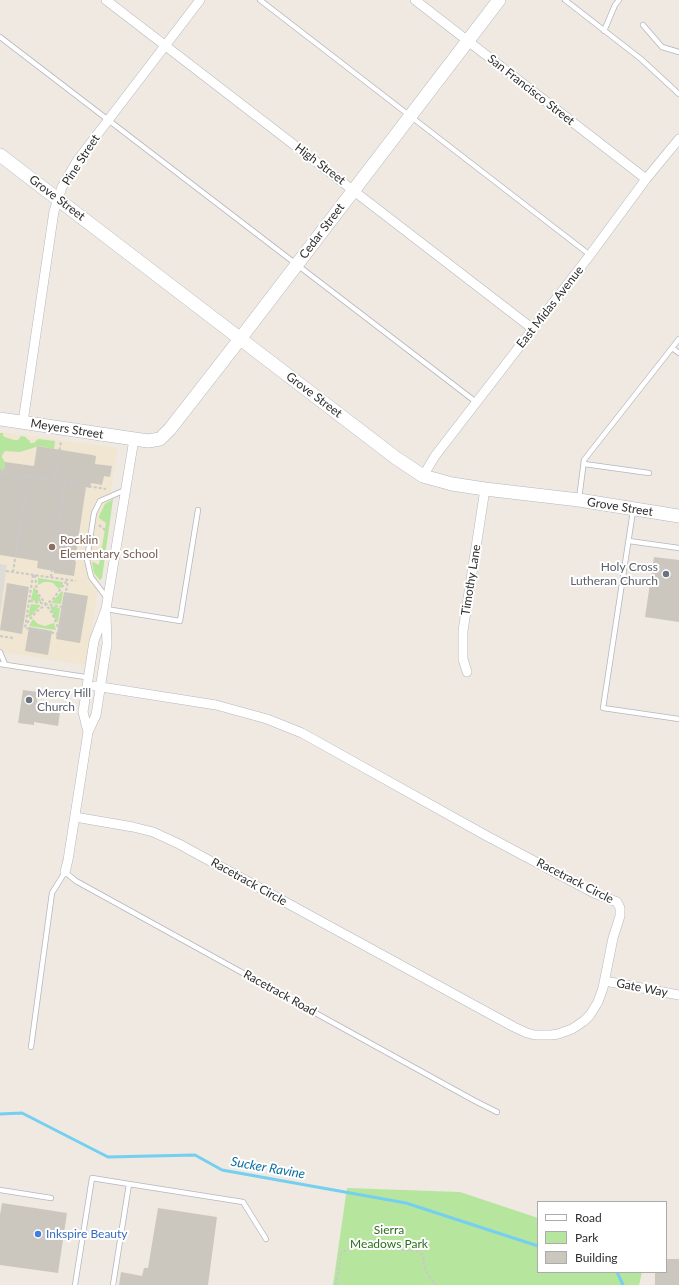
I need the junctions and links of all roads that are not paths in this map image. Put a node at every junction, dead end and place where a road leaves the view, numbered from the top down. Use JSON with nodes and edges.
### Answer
{"nodes":[{"id":1,"x":106,"y":0,"type":"edge"},
{"id":2,"x":200,"y":0,"type":"edge"},
{"id":3,"x":260,"y":0,"type":"edge"},
{"id":4,"x":415,"y":0,"type":"edge"},
{"id":5,"x":499,"y":0,"type":"edge"},
{"id":6,"x":565,"y":0,"type":"edge"},
{"id":7,"x":618,"y":0,"type":"edge"},
{"id":8,"x":643,"y":25,"type":"dead end"},
{"id":9,"x":604,"y":31,"type":"junction"},
{"id":10,"x":0,"y":37,"type":"edge"},
{"id":11,"x":468,"y":41,"type":"junction"},
{"id":12,"x":166,"y":46,"type":"junction"},
{"id":13,"x":679,"y":52,"type":"edge"},
{"id":14,"x":679,"y":94,"type":"edge"},
{"id":15,"x":410,"y":116,"type":"junction"},
{"id":16,"x":108,"y":120,"type":"junction"},
{"id":17,"x":679,"y":139,"type":"edge"},
{"id":18,"x":0,"y":155,"type":"edge"},
{"id":19,"x":646,"y":179,"type":"junction"},
{"id":20,"x":354,"y":190,"type":"junction"},
{"id":21,"x":58,"y":199,"type":"junction"},
{"id":22,"x":590,"y":255,"type":"junction"},
{"id":23,"x":297,"y":264,"type":"junction"},
{"id":24,"x":533,"y":329,"type":"junction"},
{"id":25,"x":240,"y":339,"type":"junction"},
{"id":26,"x":679,"y":339,"type":"edge"},
{"id":27,"x":672,"y":348,"type":"junction"},
{"id":28,"x":679,"y":353,"type":"edge"},
{"id":29,"x":476,"y":402,"type":"junction"},
{"id":30,"x":0,"y":419,"type":"edge"},
{"id":31,"x":24,"y":422,"type":"junction"},
{"id":32,"x":134,"y":439,"type":"junction"},
{"id":33,"x":584,"y":464,"type":"junction"},
{"id":34,"x":649,"y":473,"type":"dead end"},
{"id":35,"x":423,"y":476,"type":"junction"},
{"id":36,"x":485,"y":489,"type":"junction"},
{"id":37,"x":125,"y":490,"type":"junction"},
{"id":38,"x":579,"y":500,"type":"junction"},
{"id":39,"x":634,"y":509,"type":"junction"},
{"id":40,"x":198,"y":510,"type":"dead end"},
{"id":41,"x":679,"y":516,"type":"edge"},
{"id":42,"x":629,"y":541,"type":"junction"},
{"id":43,"x":679,"y":548,"type":"edge"},
{"id":44,"x":108,"y":599,"type":"junction"},
{"id":45,"x":106,"y":609,"type":"junction"},
{"id":46,"x":0,"y":652,"type":"edge"},
{"id":47,"x":2,"y":664,"type":"edge"},
{"id":48,"x":467,"y":672,"type":"dead end"},
{"id":49,"x":94,"y":684,"type":"junction"},
{"id":50,"x":679,"y":719,"type":"edge"},
{"id":51,"x":88,"y":732,"type":"junction"},
{"id":52,"x":75,"y":817,"type":"junction"},
{"id":53,"x":65,"y":872,"type":"junction"},
{"id":54,"x":605,"y":981,"type":"junction"},
{"id":55,"x":679,"y":995,"type":"edge"},
{"id":56,"x":31,"y":1047,"type":"dead end"},
{"id":57,"x":497,"y":1112,"type":"dead end"},
{"id":58,"x":129,"y":1184,"type":"junction"},
{"id":59,"x":0,"y":1190,"type":"edge"},
{"id":60,"x":51,"y":1198,"type":"dead end"},
{"id":61,"x":266,"y":1239,"type":"dead end"},
{"id":62,"x":75,"y":1285,"type":"edge"},
{"id":63,"x":113,"y":1285,"type":"edge"}],
"edges":[{"from":1,"to":12,"type":"street","name":"High Street"},
{"from":2,"to":12,"type":"street","name":"Pine Street"},
{"from":3,"to":15,"type":"lane"},
{"from":4,"to":11,"type":"street","name":"San Francisco Street"},
{"from":5,"to":11,"type":"street","name":"Cedar Street"},
{"from":6,"to":9,"type":"lane"},
{"from":7,"to":9,"type":"lane"},
{"from":8,"to":13,"type":"lane"},
{"from":9,"to":14,"type":"lane"},
{"from":10,"to":16,"type":"lane"},
{"from":11,"to":15,"type":"street","name":"Cedar Street"},
{"from":11,"to":19,"type":"street","name":"San Francisco Street"},
{"from":12,"to":16,"type":"street","name":"Pine Street"},
{"from":12,"to":20,"type":"street","name":"High Street"},
{"from":15,"to":20,"type":"street","name":"Cedar Street"},
{"from":15,"to":22,"type":"lane"},
{"from":16,"to":21,"type":"street","name":"Pine Street"},
{"from":16,"to":23,"type":"lane"},
{"from":17,"to":19,"type":"street","name":"East Midas Avenue"},
{"from":18,"to":21,"type":"street","name":"Grove Street"},
{"from":19,"to":22,"type":"street","name":"East Midas Avenue"},
{"from":20,"to":23,"type":"street","name":"Cedar Street"},
{"from":20,"to":24,"type":"street","name":"High Street"},
{"from":21,"to":25,"type":"street","name":"Grove Street"},
{"from":21,"to":31,"type":"street","name":"Pine Street"},
{"from":22,"to":24,"type":"street","name":"East Midas Avenue"},
{"from":23,"to":25,"type":"street","name":"Cedar Street"},
{"from":23,"to":29,"type":"lane"},
{"from":24,"to":29,"type":"street","name":"East Midas Avenue"},
{"from":25,"to":32,"type":"street","name":"Cedar Street"},
{"from":25,"to":35,"type":"street","name":"Grove Street"},
{"from":26,"to":27,"type":"lane"},
{"from":27,"to":28,"type":"lane"},
{"from":27,"to":33,"type":"lane"},
{"from":29,"to":35,"type":"street","name":"East Midas Avenue"},
{"from":30,"to":31,"type":"street","name":"Meyers Street"},
{"from":31,"to":32,"type":"street","name":"Meyers Street"},
{"from":32,"to":37,"type":"street"},
{"from":33,"to":34,"type":"lane"},
{"from":33,"to":38,"type":"lane"},
{"from":35,"to":36,"type":"street","name":"Grove Street"},
{"from":36,"to":38,"type":"street","name":"Grove Street"},
{"from":36,"to":48,"type":"street","name":"Timothy Lane"},
{"from":37,"to":44,"type":"street"},
{"from":37,"to":44,"type":"lane"},
{"from":38,"to":39,"type":"street","name":"Grove Street"},
{"from":39,"to":41,"type":"street","name":"Grove Street"},
{"from":39,"to":42,"type":"lane"},
{"from":40,"to":45,"type":"lane"},
{"from":42,"to":43,"type":"lane"},
{"from":42,"to":50,"type":"lane"},
{"from":44,"to":45,"type":"street"},
{"from":45,"to":49,"type":"street"},
{"from":45,"to":49,"type":"street"},
{"from":46,"to":47,"type":"lane"},
{"from":47,"to":49,"type":"lane"},
{"from":49,"to":51,"type":"street"},
{"from":49,"to":51,"type":"street"},
{"from":49,"to":54,"type":"street","name":"Racetrack Circle"},
{"from":51,"to":52,"type":"street"},
{"from":52,"to":53,"type":"street"},
{"from":52,"to":54,"type":"street","name":"Racetrack Circle"},
{"from":53,"to":56,"type":"lane"},
{"from":53,"to":57,"type":"lane","name":"Racetrack Road"},
{"from":54,"to":55,"type":"street","name":"Gate Way"},
{"from":58,"to":61,"type":"lane"},
{"from":58,"to":62,"type":"lane"},
{"from":58,"to":63,"type":"lane"},
{"from":59,"to":60,"type":"lane"}]}
